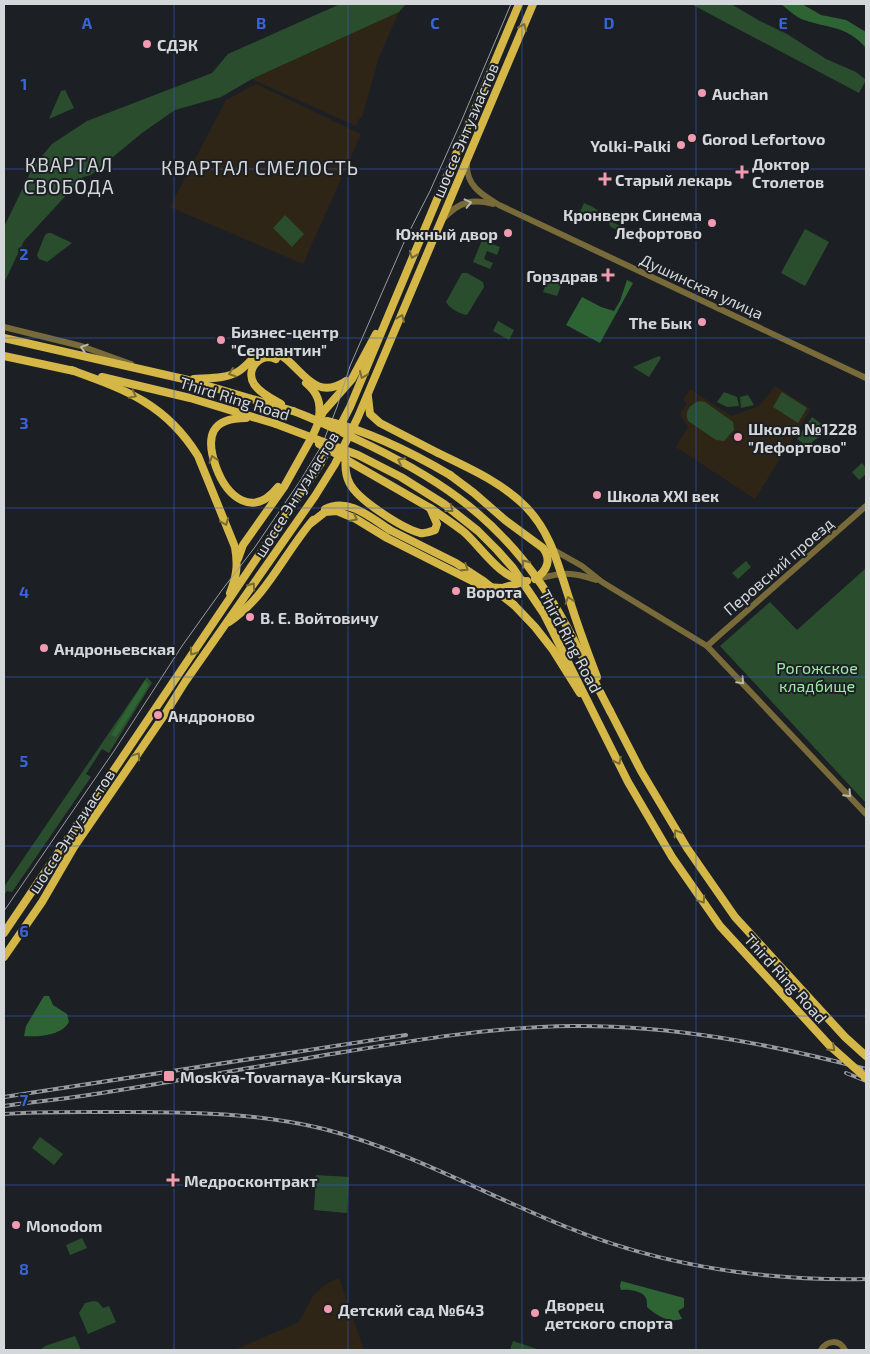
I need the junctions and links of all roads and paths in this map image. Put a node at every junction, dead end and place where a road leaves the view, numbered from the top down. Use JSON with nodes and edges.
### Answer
{"nodes":[{"id":1,"x":519,"y":4,"type":"edge"},
{"id":2,"x":533,"y":4,"type":"edge"},
{"id":3,"x":467,"y":160,"type":"junction"},
{"id":4,"x":499,"y":205,"type":"junction"},
{"id":5,"x":442,"y":220,"type":"junction"},
{"id":6,"x":388,"y":313,"type":"junction"},
{"id":7,"x":4,"y":327,"type":"edge"},
{"id":8,"x":4,"y":338,"type":"edge"},
{"id":9,"x":4,"y":356,"type":"edge"},
{"id":10,"x":357,"y":366,"type":"junction"},
{"id":11,"x":71,"y":370,"type":"junction"},
{"id":12,"x":146,"y":370,"type":"junction"},
{"id":13,"x":866,"y":378,"type":"edge"},
{"id":14,"x":188,"y":380,"type":"junction"},
{"id":15,"x":368,"y":395,"type":"junction"},
{"id":16,"x":293,"y":411,"type":"junction"},
{"id":17,"x":309,"y":417,"type":"junction"},
{"id":18,"x":276,"y":424,"type":"junction"},
{"id":19,"x":298,"y":432,"type":"junction"},
{"id":20,"x":351,"y":433,"type":"junction"},
{"id":21,"x":312,"y":435,"type":"junction"},
{"id":22,"x":294,"y":468,"type":"junction"},
{"id":23,"x":866,"y":506,"type":"edge"},
{"id":24,"x":430,"y":508,"type":"junction"},
{"id":25,"x":311,"y":523,"type":"junction"},
{"id":26,"x":533,"y":540,"type":"junction"},
{"id":27,"x":238,"y":559,"type":"junction"},
{"id":28,"x":531,"y":580,"type":"junction"},
{"id":29,"x":602,"y":582,"type":"junction"},
{"id":30,"x":221,"y":612,"type":"junction"},
{"id":31,"x":224,"y":626,"type":"junction"},
{"id":32,"x":707,"y":646,"type":"junction"},
{"id":33,"x":610,"y":711,"type":"junction"},
{"id":34,"x":596,"y":718,"type":"junction"},
{"id":35,"x":866,"y":814,"type":"edge"},
{"id":36,"x":4,"y":933,"type":"edge"},
{"id":37,"x":4,"y":957,"type":"edge"},
{"id":38,"x":866,"y":1056,"type":"edge"},
{"id":39,"x":866,"y":1078,"type":"edge"},
{"id":40,"x":821,"y":1350,"type":"edge"},
{"id":41,"x":845,"y":1350,"type":"edge"}],
"edges":[{"from":1,"to":6,"type":"main road","name":"шоссе Энтузиастов","one_way":true},
{"from":3,"to":2,"type":"main road","name":"шоссе Энтузиастов","one_way":true},
{"from":3,"to":4,"type":"street","name":"Душинская улица"},
{"from":3,"to":5,"type":"main road","name":"шоссе Энтузиастов"},
{"from":5,"to":4,"type":"street","name":"Душинская улица","one_way":true},
{"from":4,"to":13,"type":"street","name":"Душинская улица"},
{"from":15,"to":5,"type":"main road","name":"шоссе Энтузиастов","one_way":true},
{"from":6,"to":10,"type":"main road"},
{"from":6,"to":30,"type":"main road","name":"шоссе Энтузиастов","one_way":true},
{"from":12,"to":7,"type":"street","one_way":true},
{"from":8,"to":12,"type":"main road","name":"Third Ring Road"},
{"from":9,"to":11,"type":"main road","name":"Third Ring Road"},
{"from":10,"to":14,"type":"main road","one_way":true},
{"from":10,"to":21,"type":"main road"},
{"from":11,"to":18,"type":"main road","name":"Third Ring Road"},
{"from":11,"to":27,"type":"main road","one_way":true},
{"from":12,"to":14,"type":"main road","name":"Third Ring Road"},
{"from":14,"to":16,"type":"main road","name":"Third Ring Road"},
{"from":15,"to":20,"type":"main road","name":"шоссе Энтузиастов"},
{"from":33,"to":15,"type":"main road","one_way":true,"bridge":true},
{"from":16,"to":17,"type":"main road","name":"Third Ring Road","bridge":true},
{"from":16,"to":21,"type":"main road"},
{"from":17,"to":26,"type":"main road","bridge":true},
{"from":33,"to":17,"type":"main road","name":"Third Ring Road","one_way":true,"bridge":true},
{"from":18,"to":19,"type":"main road","name":"Third Ring Road","bridge":true},
{"from":22,"to":18,"type":"main road","one_way":true},
{"from":19,"to":24,"type":"main road","bridge":true},
{"from":19,"to":34,"type":"main road","name":"Third Ring Road","one_way":true,"bridge":true},
{"from":20,"to":24,"type":"main road"},
{"from":31,"to":20,"type":"main road","name":"шоссе Энтузиастов","one_way":true},
{"from":21,"to":22,"type":"main road"},
{"from":22,"to":27,"type":"main road"},
{"from":23,"to":32,"type":"street","name":"Перовский проезд"},
{"from":24,"to":28,"type":"main road"},
{"from":25,"to":28,"type":"main road","one_way":true},
{"from":25,"to":31,"type":"main road"},
{"from":25,"to":34,"type":"main road","one_way":true,"bridge":true},
{"from":26,"to":28,"type":"main road"},
{"from":26,"to":29,"type":"street"},
{"from":27,"to":30,"type":"main road"},
{"from":28,"to":29,"type":"street"},
{"from":29,"to":32,"type":"street"},
{"from":30,"to":36,"type":"main road","name":"шоссе Энтузиастов","one_way":true},
{"from":37,"to":31,"type":"main road","name":"шоссе Энтузиастов","one_way":true},
{"from":32,"to":35,"type":"street","one_way":true},
{"from":38,"to":33,"type":"main road","name":"Third Ring Road","one_way":true},
{"from":34,"to":39,"type":"main road","name":"Third Ring Road","one_way":true,"bridge":true},
{"from":40,"to":41,"type":"street"}]}
